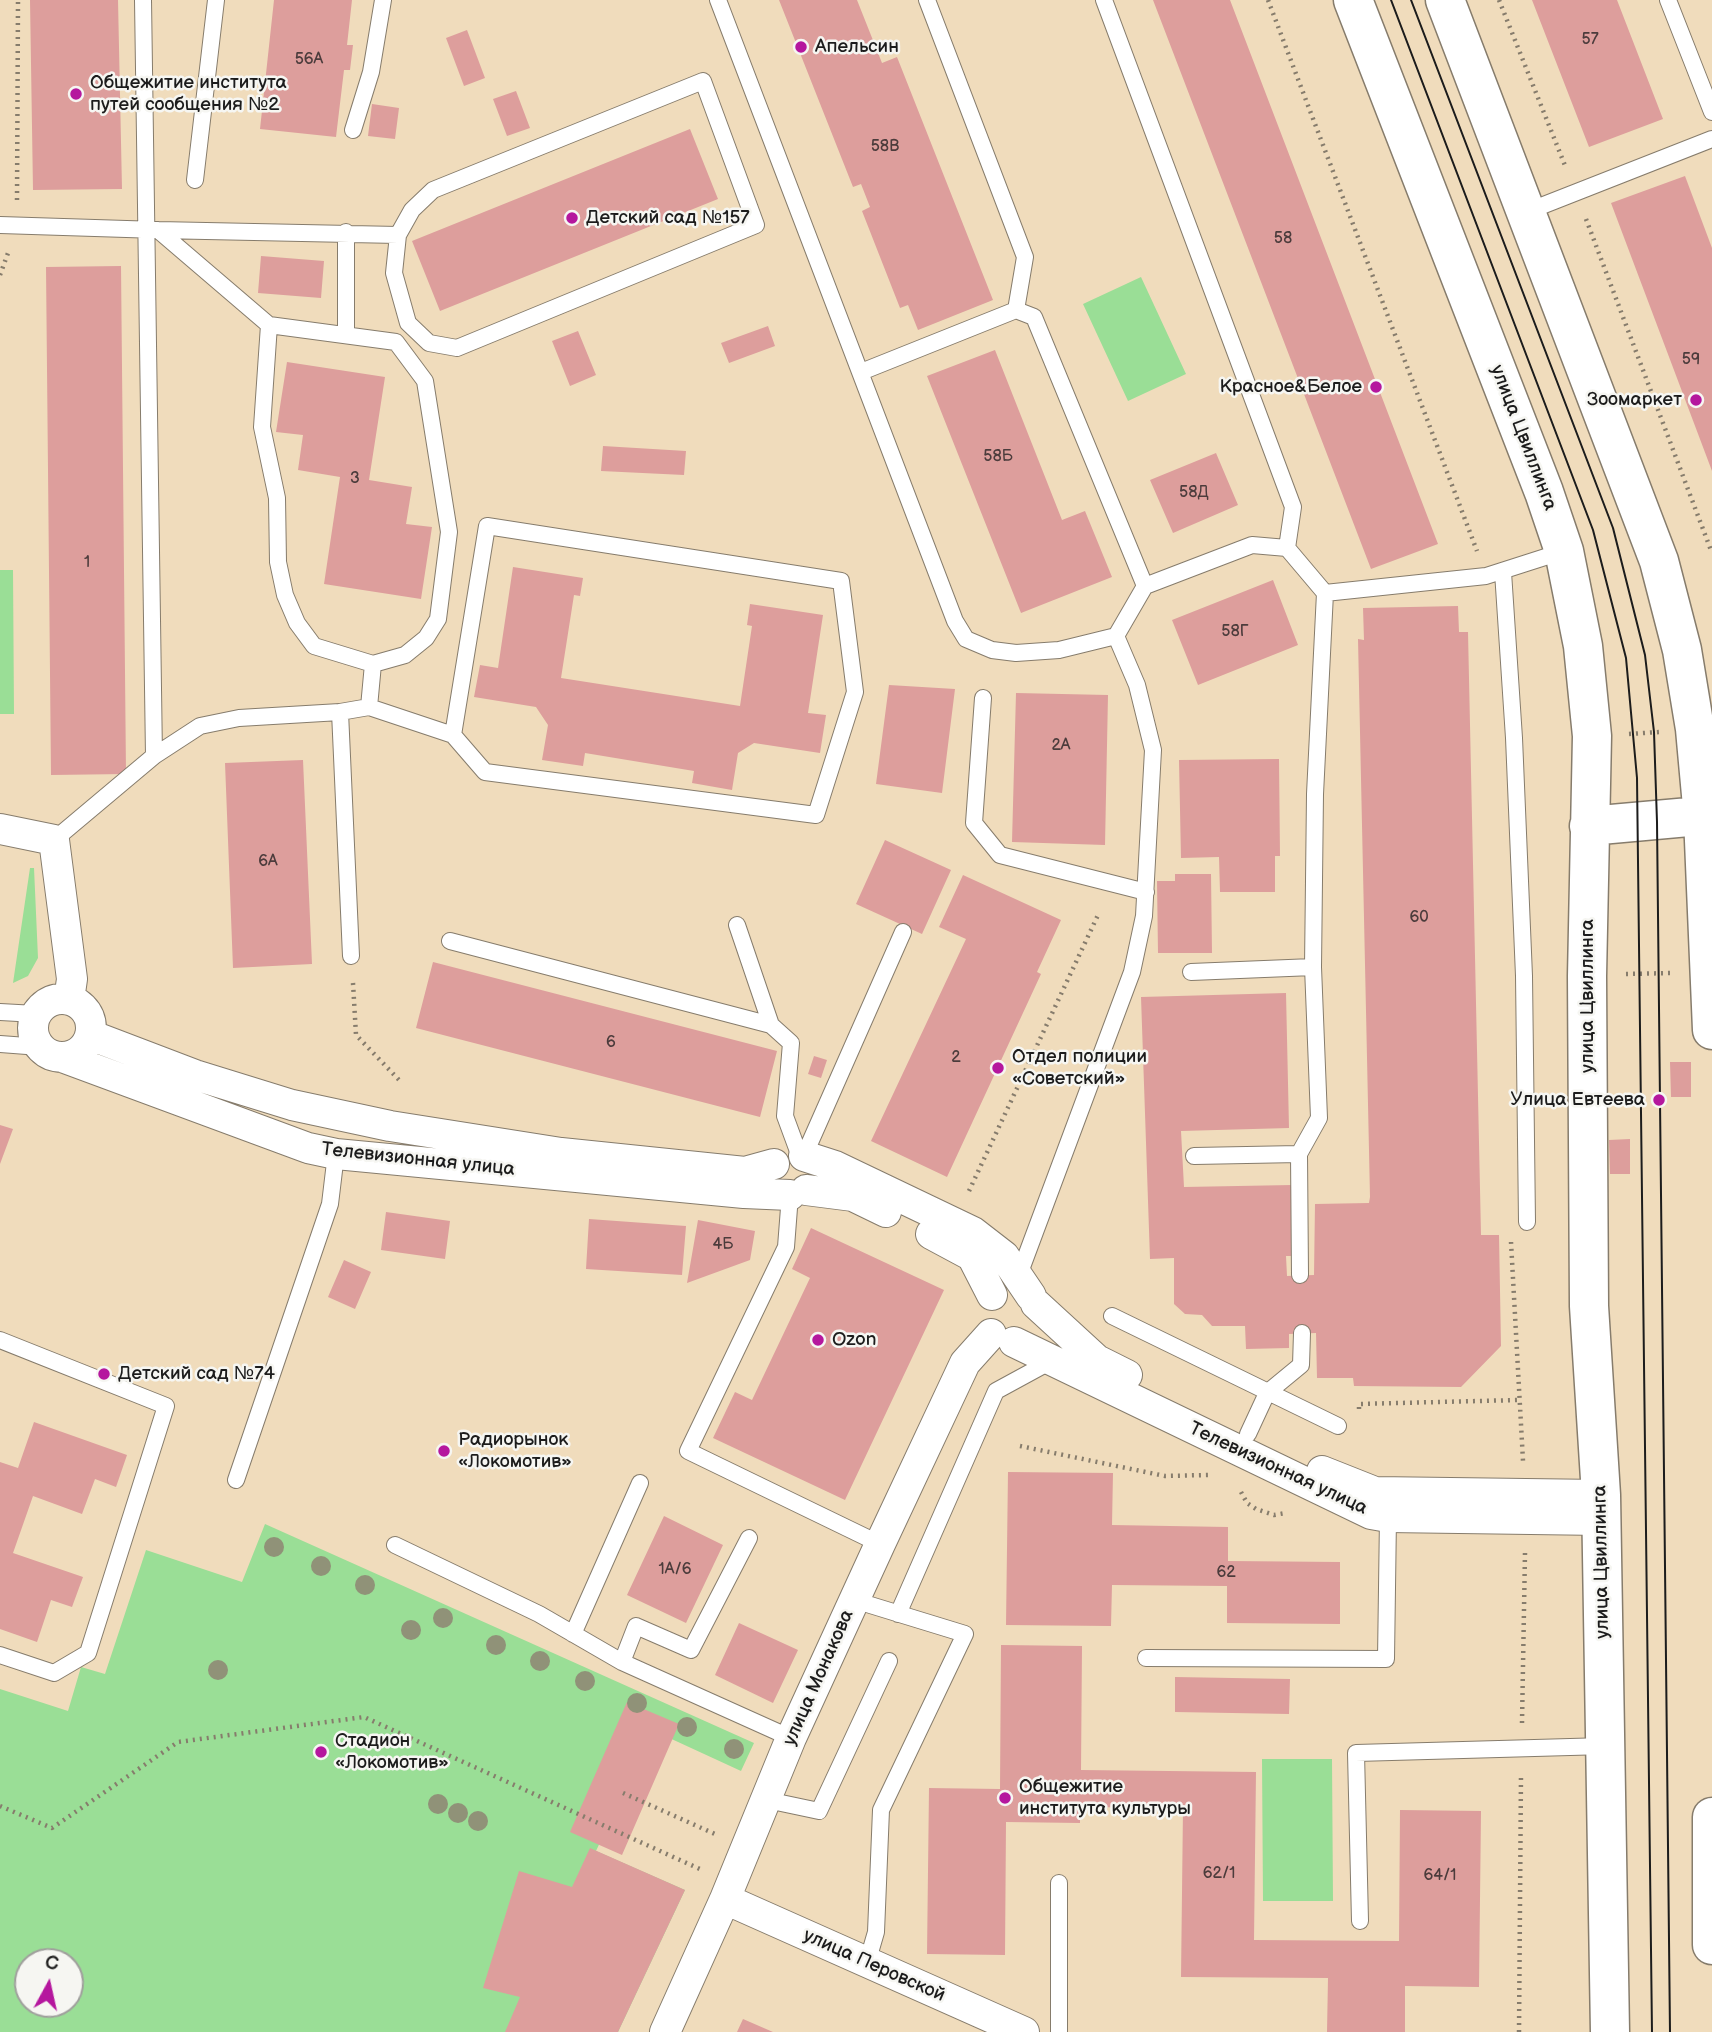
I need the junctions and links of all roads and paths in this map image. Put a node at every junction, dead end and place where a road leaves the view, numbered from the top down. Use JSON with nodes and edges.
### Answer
{"nodes":[{"id":1,"x":18,"y":0,"type":"edge"},
{"id":2,"x":143,"y":0,"type":"edge"},
{"id":3,"x":216,"y":0,"type":"edge"},
{"id":4,"x":383,"y":0,"type":"edge"},
{"id":5,"x":718,"y":0,"type":"edge"},
{"id":6,"x":927,"y":0,"type":"edge"},
{"id":7,"x":1104,"y":0,"type":"edge"},
{"id":8,"x":1268,"y":0,"type":"edge"},
{"id":9,"x":1353,"y":0,"type":"edge"},
{"id":10,"x":1445,"y":0,"type":"edge"},
{"id":11,"x":1499,"y":0,"type":"edge"},
{"id":12,"x":1668,"y":0,"type":"edge"},
{"id":13,"x":1712,"y":113,"type":"edge"},
{"id":14,"x":353,"y":130,"type":"dead end"},
{"id":15,"x":1712,"y":139,"type":"edge"},
{"id":16,"x":195,"y":180,"type":"dead end"},
{"id":17,"x":1575,"y":191,"type":"junction"},
{"id":18,"x":1526,"y":212,"type":"junction"},
{"id":19,"x":0,"y":225,"type":"edge"},
{"id":20,"x":17,"y":226,"type":"junction"},
{"id":21,"x":151,"y":230,"type":"junction"},
{"id":22,"x":346,"y":232,"type":"junction"},
{"id":23,"x":398,"y":235,"type":"junction"},
{"id":24,"x":0,"y":275,"type":"edge"},
{"id":25,"x":1016,"y":310,"type":"junction"},
{"id":26,"x":269,"y":325,"type":"junction"},
{"id":27,"x":346,"y":334,"type":"junction"},
{"id":28,"x":862,"y":372,"type":"junction"},
{"id":29,"x":1287,"y":548,"type":"junction"},
{"id":30,"x":1564,"y":551,"type":"junction"},
{"id":31,"x":1712,"y":553,"type":"edge"},
{"id":32,"x":1503,"y":572,"type":"junction"},
{"id":33,"x":1486,"y":576,"type":"junction"},
{"id":34,"x":1145,"y":586,"type":"junction"},
{"id":35,"x":1325,"y":593,"type":"junction"},
{"id":36,"x":1116,"y":636,"type":"junction"},
{"id":37,"x":373,"y":664,"type":"junction"},
{"id":38,"x":983,"y":698,"type":"dead end"},
{"id":39,"x":369,"y":707,"type":"junction"},
{"id":40,"x":340,"y":712,"type":"junction"},
{"id":41,"x":453,"y":735,"type":"junction"},
{"id":42,"x":154,"y":756,"type":"junction"},
{"id":43,"x":1708,"y":816,"type":"edge"},
{"id":44,"x":1589,"y":827,"type":"junction"},
{"id":45,"x":0,"y":829,"type":"edge"},
{"id":46,"x":54,"y":840,"type":"junction"},
{"id":47,"x":1146,"y":892,"type":"junction"},
{"id":48,"x":1098,"y":915,"type":"dead end"},
{"id":49,"x":737,"y":925,"type":"dead end"},
{"id":50,"x":903,"y":933,"type":"dead end"},
{"id":51,"x":450,"y":941,"type":"dead end"},
{"id":52,"x":351,"y":956,"type":"joint"},
{"id":53,"x":1313,"y":967,"type":"junction"},
{"id":54,"x":1191,"y":972,"type":"dead end"},
{"id":55,"x":69,"y":1000,"type":"junction"},
{"id":56,"x":0,"y":1012,"type":"edge"},
{"id":57,"x":36,"y":1014,"type":"junction"},
{"id":58,"x":771,"y":1025,"type":"junction"},
{"id":59,"x":1712,"y":1030,"type":"edge"},
{"id":60,"x":90,"y":1035,"type":"junction"},
{"id":61,"x":0,"y":1044,"type":"edge"},
{"id":62,"x":51,"y":1052,"type":"junction"},
{"id":63,"x":402,"y":1083,"type":"dead end"},
{"id":64,"x":336,"y":1154,"type":"junction"},
{"id":65,"x":1299,"y":1154,"type":"junction"},
{"id":66,"x":1194,"y":1156,"type":"dead end"},
{"id":67,"x":792,"y":1158,"type":"junction"},
{"id":68,"x":798,"y":1193,"type":"junction"},
{"id":69,"x":949,"y":1221,"type":"junction"},
{"id":70,"x":1527,"y":1222,"type":"dead end"},
{"id":71,"x":1511,"y":1234,"type":"dead end"},
{"id":72,"x":1300,"y":1275,"type":"dead end"},
{"id":73,"x":1028,"y":1292,"type":"junction"},
{"id":74,"x":992,"y":1295,"type":"junction"},
{"id":75,"x":1112,"y":1315,"type":"dead end"},
{"id":76,"x":1302,"y":1333,"type":"dead end"},
{"id":77,"x":1003,"y":1338,"type":"junction"},
{"id":78,"x":0,"y":1340,"type":"edge"},
{"id":79,"x":1053,"y":1360,"type":"junction"},
{"id":80,"x":1267,"y":1393,"type":"junction"},
{"id":81,"x":1338,"y":1426,"type":"dead end"},
{"id":82,"x":1248,"y":1434,"type":"junction"},
{"id":83,"x":236,"y":1480,"type":"dead end"},
{"id":84,"x":640,"y":1483,"type":"dead end"},
{"id":85,"x":1527,"y":1495,"type":"junction"},
{"id":86,"x":1601,"y":1508,"type":"junction"},
{"id":87,"x":1388,"y":1517,"type":"junction"},
{"id":88,"x":749,"y":1538,"type":"dead end"},
{"id":89,"x":880,"y":1544,"type":"junction"},
{"id":90,"x":395,"y":1545,"type":"dead end"},
{"id":91,"x":854,"y":1600,"type":"junction"},
{"id":92,"x":898,"y":1614,"type":"junction"},
{"id":93,"x":573,"y":1634,"type":"junction"},
{"id":94,"x":0,"y":1655,"type":"edge"},
{"id":95,"x":1146,"y":1658,"type":"dead end"},
{"id":96,"x":890,"y":1661,"type":"dead end"},
{"id":97,"x":622,"y":1662,"type":"junction"},
{"id":98,"x":791,"y":1738,"type":"junction"},
{"id":99,"x":1606,"y":1746,"type":"junction"},
{"id":100,"x":623,"y":1793,"type":"dead end"},
{"id":101,"x":767,"y":1800,"type":"junction"},
{"id":102,"x":0,"y":1807,"type":"edge"},
{"id":103,"x":1712,"y":1817,"type":"edge"},
{"id":104,"x":746,"y":1848,"type":"junction"},
{"id":105,"x":1059,"y":1883,"type":"dead end"},
{"id":106,"x":728,"y":1891,"type":"junction"},
{"id":107,"x":1360,"y":1921,"type":"dead end"},
{"id":108,"x":1712,"y":1945,"type":"edge"},
{"id":109,"x":867,"y":1963,"type":"junction"},
{"id":110,"x":665,"y":2032,"type":"edge"},
{"id":111,"x":1024,"y":2032,"type":"edge"},
{"id":112,"x":1059,"y":2032,"type":"edge"},
{"id":113,"x":1610,"y":2032,"type":"edge"}],
"edges":[{"from":1,"to":20,"type":"path"},
{"from":2,"to":21,"type":"lane"},
{"from":3,"to":16,"type":"lane"},
{"from":4,"to":14,"type":"lane"},
{"from":5,"to":28,"type":"lane"},
{"from":6,"to":25,"type":"lane"},
{"from":7,"to":29,"type":"lane"},
{"from":8,"to":33,"type":"path"},
{"from":9,"to":30,"type":"main road","name":"улица Цвиллинга"},
{"from":10,"to":18,"type":"main road"},
{"from":11,"to":17,"type":"path"},
{"from":12,"to":13,"type":"lane"},
{"from":15,"to":17,"type":"lane"},
{"from":17,"to":18,"type":"lane"},
{"from":17,"to":31,"type":"path"},
{"from":18,"to":43,"type":"main road"},
{"from":19,"to":20,"type":"lane"},
{"from":20,"to":21,"type":"lane"},
{"from":20,"to":24,"type":"path"},
{"from":21,"to":22,"type":"lane"},
{"from":21,"to":26,"type":"lane"},
{"from":21,"to":42,"type":"lane"},
{"from":22,"to":23,"type":"lane"},
{"from":22,"to":27,"type":"lane"},
{"from":23,"to":23,"type":"lane"},
{"from":25,"to":28,"type":"lane"},
{"from":25,"to":34,"type":"lane"},
{"from":26,"to":27,"type":"lane"},
{"from":26,"to":37,"type":"lane"},
{"from":27,"to":37,"type":"lane"},
{"from":28,"to":36,"type":"lane"},
{"from":29,"to":34,"type":"lane"},
{"from":29,"to":35,"type":"lane"},
{"from":30,"to":32,"type":"lane"},
{"from":30,"to":44,"type":"main road","name":"улица Цвиллинга"},
{"from":32,"to":33,"type":"lane"},
{"from":32,"to":70,"type":"lane"},
{"from":33,"to":35,"type":"lane"},
{"from":34,"to":36,"type":"lane"},
{"from":35,"to":53,"type":"lane"},
{"from":36,"to":47,"type":"lane"},
{"from":37,"to":39,"type":"lane"},
{"from":38,"to":47,"type":"lane"},
{"from":39,"to":40,"type":"lane"},
{"from":39,"to":41,"type":"lane"},
{"from":40,"to":42,"type":"lane"},
{"from":40,"to":52,"type":"lane"},
{"from":41,"to":41,"type":"lane"},
{"from":42,"to":46,"type":"lane"},
{"from":43,"to":44,"type":"main road"},
{"from":43,"to":59,"type":"main road"},
{"from":44,"to":86,"type":"main road","name":"улица Цвиллинга"},
{"from":45,"to":46,"type":"street"},
{"from":46,"to":55,"type":"street"},
{"from":47,"to":73,"type":"lane"},
{"from":48,"to":69,"type":"path"},
{"from":49,"to":58,"type":"lane"},
{"from":50,"to":67,"type":"lane"},
{"from":51,"to":58,"type":"lane"},
{"from":52,"to":63,"type":"path"},
{"from":53,"to":54,"type":"lane"},
{"from":53,"to":65,"type":"lane"},
{"from":55,"to":57,"type":"street"},
{"from":55,"to":60,"type":"street"},
{"from":56,"to":57,"type":"lane"},
{"from":57,"to":62,"type":"street"},
{"from":58,"to":67,"type":"lane"},
{"from":60,"to":62,"type":"street"},
{"from":60,"to":67,"type":"street","name":"Телевизионная улица"},
{"from":61,"to":62,"type":"lane"},
{"from":62,"to":64,"type":"street","name":"Телевизионная улица"},
{"from":64,"to":68,"type":"street","name":"Телевизионная улица"},
{"from":64,"to":83,"type":"lane"},
{"from":65,"to":66,"type":"lane"},
{"from":65,"to":72,"type":"lane"},
{"from":67,"to":68,"type":"street"},
{"from":67,"to":69,"type":"street","name":"Телевизионная улица"},
{"from":68,"to":74,"type":"street","name":"Телевизионная улица"},
{"from":68,"to":89,"type":"lane"},
{"from":69,"to":73,"type":"street","name":"Телевизионная улица"},
{"from":71,"to":85,"type":"path"},
{"from":73,"to":74,"type":"street"},
{"from":73,"to":77,"type":"street"},
{"from":73,"to":82,"type":"street","name":"Телевизионная улица"},
{"from":74,"to":77,"type":"street"},
{"from":75,"to":80,"type":"lane"},
{"from":76,"to":80,"type":"lane"},
{"from":77,"to":79,"type":"street","name":"Телевизионная улица"},
{"from":77,"to":89,"type":"street","name":"улица Монакова"},
{"from":78,"to":94,"type":"lane"},
{"from":79,"to":87,"type":"street","name":"Телевизионная улица"},
{"from":79,"to":92,"type":"lane"},
{"from":80,"to":81,"type":"lane"},
{"from":80,"to":82,"type":"lane"},
{"from":82,"to":85,"type":"street","name":"Телевизионная улица"},
{"from":84,"to":93,"type":"lane"},
{"from":85,"to":86,"type":"street","name":"Телевизионная улица"},
{"from":86,"to":87,"type":"street","name":"Телевизионная улица"},
{"from":86,"to":99,"type":"main road","name":"улица Цвиллинга"},
{"from":87,"to":95,"type":"lane"},
{"from":88,"to":97,"type":"lane"},
{"from":89,"to":91,"type":"street","name":"улица Монакова"},
{"from":90,"to":93,"type":"lane"},
{"from":91,"to":92,"type":"lane"},
{"from":91,"to":98,"type":"street","name":"улица Монакова"},
{"from":92,"to":109,"type":"lane"},
{"from":93,"to":97,"type":"lane"},
{"from":96,"to":101,"type":"lane"},
{"from":97,"to":98,"type":"lane"},
{"from":98,"to":101,"type":"street","name":"улица Монакова"},
{"from":99,"to":107,"type":"lane"},
{"from":99,"to":113,"type":"main road","name":"улица Цвиллинга"},
{"from":100,"to":104,"type":"path"},
{"from":101,"to":104,"type":"street","name":"улица Монакова"},
{"from":102,"to":106,"type":"path"},
{"from":103,"to":108,"type":"main road"},
{"from":104,"to":106,"type":"street","name":"улица Монакова"},
{"from":105,"to":112,"type":"lane"},
{"from":106,"to":109,"type":"street","name":"улица Перовской"},
{"from":106,"to":110,"type":"street","name":"улица Монакова"},
{"from":109,"to":111,"type":"street","name":"улица Перовской"}]}
